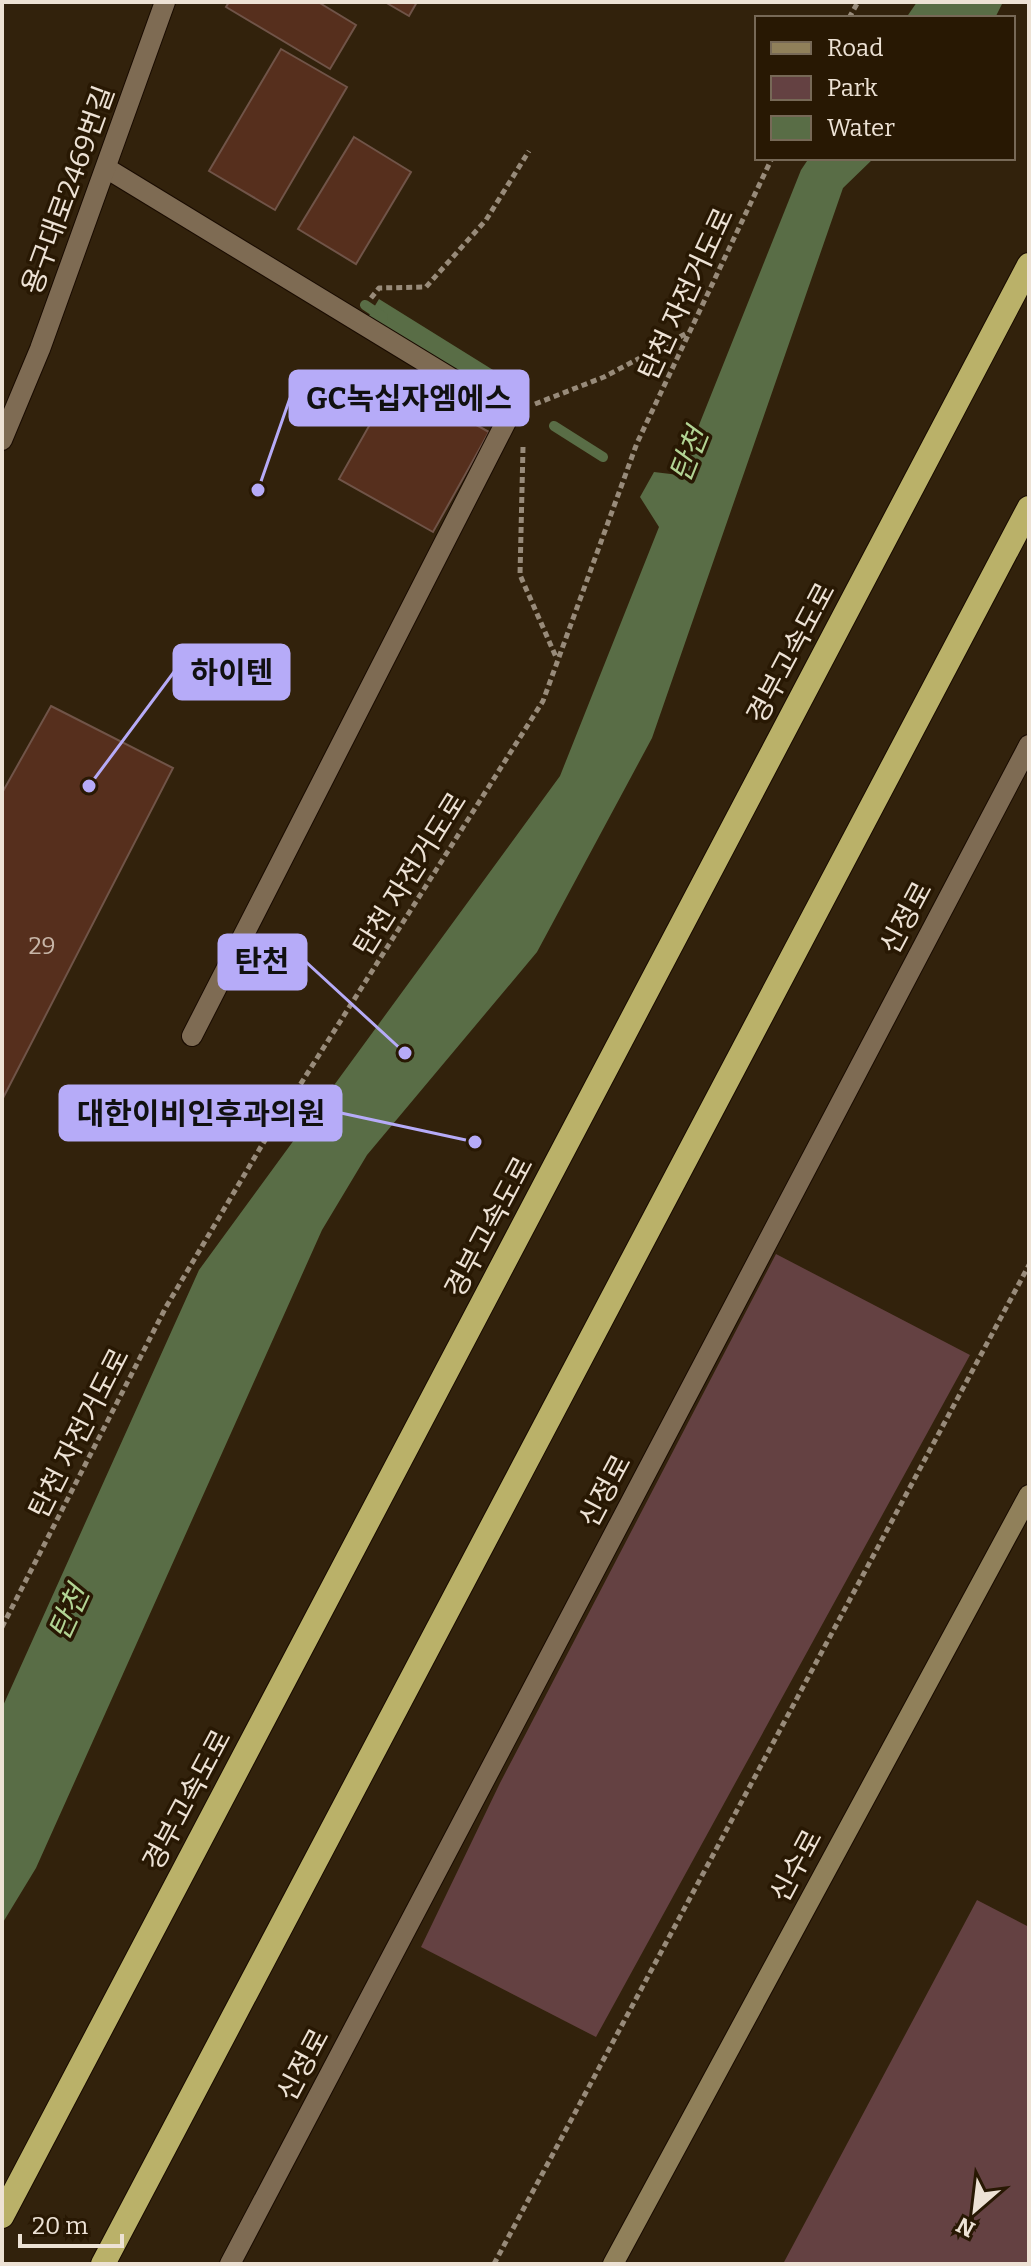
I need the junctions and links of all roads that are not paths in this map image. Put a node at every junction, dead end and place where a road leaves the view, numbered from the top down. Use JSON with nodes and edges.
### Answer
{"nodes":[{"id":1,"x":165,"y":2,"type":"edge"},
{"id":2,"x":106,"y":168,"type":"junction"},
{"id":3,"x":1029,"y":265,"type":"edge"},
{"id":4,"x":2,"y":440,"type":"edge"},
{"id":5,"x":1029,"y":508,"type":"edge"},
{"id":6,"x":1029,"y":745,"type":"edge"},
{"id":7,"x":192,"y":1036,"type":"dead end"},
{"id":8,"x":1029,"y":1495,"type":"edge"},
{"id":9,"x":2,"y":2216,"type":"edge"},
{"id":10,"x":103,"y":2264,"type":"edge"},
{"id":11,"x":230,"y":2264,"type":"edge"},
{"id":12,"x":613,"y":2264,"type":"edge"}],
"edges":[{"from":1,"to":2,"type":"street","name":"용구대로2469번길"},
{"from":2,"to":4,"type":"street","name":"용구대로2469번길"},
{"from":2,"to":7,"type":"street"},
{"from":3,"to":9,"type":"highway","name":"경부고속도로"},
{"from":5,"to":10,"type":"highway"},
{"from":6,"to":11,"type":"street","name":"신정로"},
{"from":8,"to":12,"type":"main road","name":"신수로"}]}
